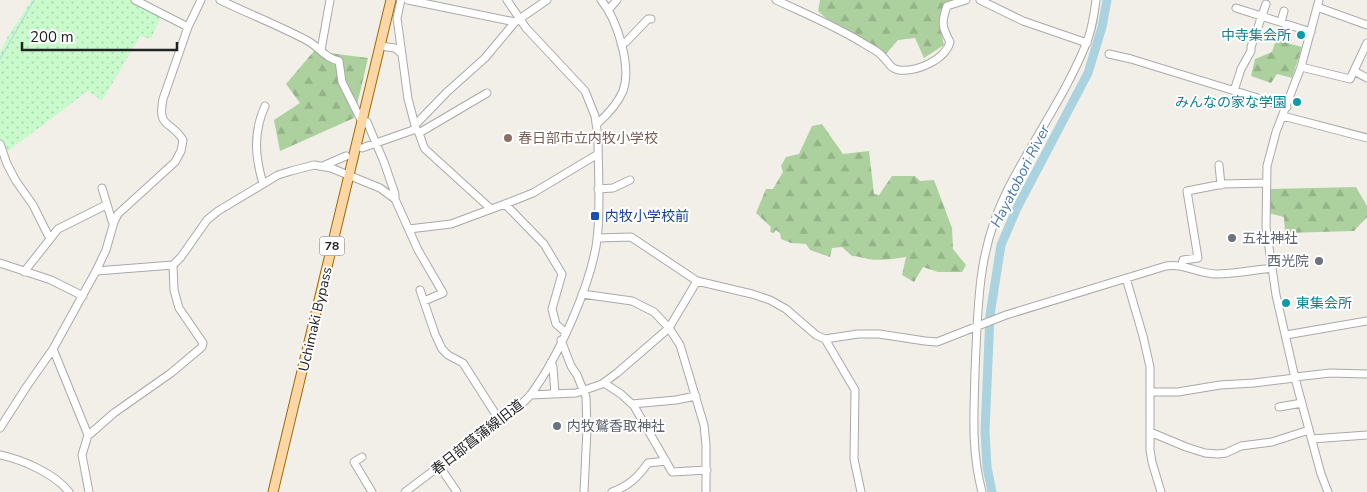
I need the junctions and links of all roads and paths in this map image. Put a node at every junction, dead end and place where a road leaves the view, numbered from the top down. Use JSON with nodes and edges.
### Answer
{"nodes":[{"id":1,"x":135,"y":0,"type":"edge"},
{"id":2,"x":201,"y":0,"type":"edge"},
{"id":3,"x":220,"y":0,"type":"edge"},
{"id":4,"x":330,"y":0,"type":"edge"},
{"id":5,"x":391,"y":0,"type":"edge"},
{"id":6,"x":401,"y":0,"type":"edge"},
{"id":7,"x":408,"y":0,"type":"edge"},
{"id":8,"x":507,"y":0,"type":"edge"},
{"id":9,"x":547,"y":0,"type":"edge"},
{"id":10,"x":600,"y":0,"type":"edge"},
{"id":11,"x":617,"y":0,"type":"edge"},
{"id":12,"x":776,"y":0,"type":"edge"},
{"id":13,"x":966,"y":0,"type":"edge"},
{"id":14,"x":980,"y":0,"type":"edge"},
{"id":15,"x":1096,"y":0,"type":"edge"},
{"id":16,"x":1266,"y":4,"type":"dead end"},
{"id":17,"x":1318,"y":4,"type":"edge"},
{"id":18,"x":1236,"y":8,"type":"dead end"},
{"id":19,"x":608,"y":9,"type":"junction"},
{"id":20,"x":1284,"y":11,"type":"dead end"},
{"id":21,"x":1262,"y":16,"type":"junction"},
{"id":22,"x":651,"y":19,"type":"dead end"},
{"id":23,"x":517,"y":20,"type":"junction"},
{"id":24,"x":1281,"y":22,"type":"junction"},
{"id":25,"x":188,"y":26,"type":"junction"},
{"id":26,"x":1367,"y":26,"type":"edge"},
{"id":27,"x":1311,"y":32,"type":"junction"},
{"id":28,"x":1087,"y":43,"type":"junction"},
{"id":29,"x":621,"y":44,"type":"junction"},
{"id":30,"x":1367,"y":44,"type":"edge"},
{"id":31,"x":380,"y":46,"type":"junction"},
{"id":32,"x":320,"y":50,"type":"junction"},
{"id":33,"x":401,"y":53,"type":"junction"},
{"id":34,"x":1109,"y":54,"type":"dead end"},
{"id":35,"x":1301,"y":67,"type":"junction"},
{"id":36,"x":1354,"y":71,"type":"junction"},
{"id":37,"x":1367,"y":78,"type":"edge"},
{"id":38,"x":1234,"y":91,"type":"junction"},
{"id":39,"x":486,"y":93,"type":"dead end"},
{"id":40,"x":265,"y":106,"type":"dead end"},
{"id":41,"x":1286,"y":107,"type":"junction"},
{"id":42,"x":1283,"y":116,"type":"junction"},
{"id":43,"x":365,"y":122,"type":"junction"},
{"id":44,"x":597,"y":124,"type":"junction"},
{"id":45,"x":417,"y":129,"type":"junction"},
{"id":46,"x":1367,"y":138,"type":"edge"},
{"id":47,"x":375,"y":142,"type":"junction"},
{"id":48,"x":0,"y":144,"type":"edge"},
{"id":49,"x":362,"y":148,"type":"dead end"},
{"id":50,"x":598,"y":154,"type":"junction"},
{"id":51,"x":346,"y":156,"type":"dead end"},
{"id":52,"x":1219,"y":165,"type":"dead end"},
{"id":53,"x":323,"y":166,"type":"junction"},
{"id":54,"x":349,"y":175,"type":"junction"},
{"id":55,"x":630,"y":180,"type":"dead end"},
{"id":56,"x":1266,"y":183,"type":"junction"},
{"id":57,"x":263,"y":184,"type":"junction"},
{"id":58,"x":1221,"y":185,"type":"junction"},
{"id":59,"x":102,"y":188,"type":"dead end"},
{"id":60,"x":598,"y":189,"type":"junction"},
{"id":61,"x":395,"y":200,"type":"junction"},
{"id":62,"x":106,"y":204,"type":"junction"},
{"id":63,"x":505,"y":204,"type":"junction"},
{"id":64,"x":491,"y":209,"type":"junction"},
{"id":65,"x":114,"y":222,"type":"junction"},
{"id":66,"x":409,"y":229,"type":"junction"},
{"id":67,"x":597,"y":238,"type":"junction"},
{"id":68,"x":50,"y":239,"type":"junction"},
{"id":69,"x":0,"y":263,"type":"edge"},
{"id":70,"x":173,"y":265,"type":"junction"},
{"id":71,"x":1182,"y":265,"type":"junction"},
{"id":72,"x":1272,"y":268,"type":"junction"},
{"id":73,"x":96,"y":271,"type":"junction"},
{"id":74,"x":24,"y":272,"type":"junction"},
{"id":75,"x":1126,"y":278,"type":"junction"},
{"id":76,"x":697,"y":281,"type":"junction"},
{"id":77,"x":420,"y":290,"type":"dead end"},
{"id":78,"x":582,"y":294,"type":"junction"},
{"id":79,"x":82,"y":296,"type":"junction"},
{"id":80,"x":424,"y":301,"type":"junction"},
{"id":81,"x":1367,"y":321,"type":"edge"},
{"id":82,"x":977,"y":327,"type":"junction"},
{"id":83,"x":669,"y":328,"type":"junction"},
{"id":84,"x":565,"y":332,"type":"junction"},
{"id":85,"x":1286,"y":336,"type":"junction"},
{"id":86,"x":825,"y":339,"type":"junction"},
{"id":87,"x":561,"y":340,"type":"junction"},
{"id":88,"x":53,"y":349,"type":"junction"},
{"id":89,"x":551,"y":362,"type":"junction"},
{"id":90,"x":1367,"y":374,"type":"edge"},
{"id":91,"x":1295,"y":378,"type":"junction"},
{"id":92,"x":604,"y":383,"type":"junction"},
{"id":93,"x":584,"y":391,"type":"junction"},
{"id":94,"x":1150,"y":392,"type":"junction"},
{"id":95,"x":555,"y":394,"type":"junction"},
{"id":96,"x":530,"y":395,"type":"junction"},
{"id":97,"x":696,"y":396,"type":"junction"},
{"id":98,"x":1302,"y":403,"type":"junction"},
{"id":99,"x":632,"y":404,"type":"junction"},
{"id":100,"x":1279,"y":407,"type":"dead end"},
{"id":101,"x":500,"y":421,"type":"junction"},
{"id":102,"x":0,"y":428,"type":"edge"},
{"id":103,"x":1309,"y":430,"type":"junction"},
{"id":104,"x":1150,"y":432,"type":"junction"},
{"id":105,"x":88,"y":435,"type":"junction"},
{"id":106,"x":1367,"y":435,"type":"edge"},
{"id":107,"x":1312,"y":439,"type":"junction"},
{"id":108,"x":0,"y":454,"type":"edge"},
{"id":109,"x":362,"y":457,"type":"dead end"},
{"id":110,"x":666,"y":461,"type":"junction"},
{"id":111,"x":440,"y":467,"type":"junction"},
{"id":112,"x":707,"y":470,"type":"junction"},
{"id":113,"x":69,"y":492,"type":"edge"},
{"id":114,"x":89,"y":492,"type":"edge"},
{"id":115,"x":273,"y":492,"type":"edge"},
{"id":116,"x":372,"y":492,"type":"edge"},
{"id":117,"x":405,"y":492,"type":"edge"},
{"id":118,"x":457,"y":492,"type":"edge"},
{"id":119,"x":584,"y":492,"type":"edge"},
{"id":120,"x":612,"y":492,"type":"edge"},
{"id":121,"x":706,"y":492,"type":"edge"},
{"id":122,"x":860,"y":492,"type":"edge"},
{"id":123,"x":982,"y":492,"type":"edge"},
{"id":124,"x":1161,"y":492,"type":"edge"},
{"id":125,"x":1328,"y":492,"type":"edge"}],
"edges":[{"from":1,"to":25,"type":"street"},
{"from":2,"to":25,"type":"street"},
{"from":3,"to":32,"type":"street"},
{"from":4,"to":32,"type":"street"},
{"from":5,"to":31,"type":"main road","name":"Uchimaki Bypass","number":"78"},
{"from":6,"to":33,"type":"street"},
{"from":7,"to":23,"type":"street"},
{"from":8,"to":23,"type":"street","name":"春日部菖蒲線旧道"},
{"from":9,"to":23,"type":"street"},
{"from":10,"to":19,"type":"street"},
{"from":11,"to":19,"type":"street"},
{"from":12,"to":13,"type":"street"},
{"from":14,"to":28,"type":"street"},
{"from":15,"to":28,"type":"street"},
{"from":16,"to":21,"type":"street"},
{"from":17,"to":26,"type":"street"},
{"from":17,"to":27,"type":"street"},
{"from":18,"to":21,"type":"street"},
{"from":19,"to":29,"type":"street"},
{"from":20,"to":24,"type":"street"},
{"from":21,"to":24,"type":"street"},
{"from":21,"to":38,"type":"street"},
{"from":22,"to":29,"type":"street"},
{"from":23,"to":44,"type":"street","name":"春日部菖蒲線旧道"},
{"from":23,"to":45,"type":"street"},
{"from":24,"to":27,"type":"street"},
{"from":25,"to":65,"type":"street"},
{"from":27,"to":35,"type":"street"},
{"from":28,"to":82,"type":"street"},
{"from":29,"to":44,"type":"street"},
{"from":30,"to":36,"type":"street"},
{"from":31,"to":33,"type":"street"},
{"from":31,"to":43,"type":"main road","name":"Uchimaki Bypass","number":"78"},
{"from":32,"to":43,"type":"street"},
{"from":33,"to":45,"type":"street"},
{"from":34,"to":38,"type":"street"},
{"from":35,"to":36,"type":"street"},
{"from":35,"to":41,"type":"street"},
{"from":36,"to":37,"type":"street"},
{"from":38,"to":41,"type":"street"},
{"from":39,"to":45,"type":"street"},
{"from":40,"to":57,"type":"street"},
{"from":41,"to":42,"type":"street"},
{"from":42,"to":46,"type":"street"},
{"from":42,"to":56,"type":"street"},
{"from":43,"to":47,"type":"street"},
{"from":43,"to":54,"type":"main road","name":"Uchimaki Bypass","number":"78"},
{"from":44,"to":50,"type":"street","name":"春日部菖蒲線旧道"},
{"from":45,"to":47,"type":"street"},
{"from":45,"to":64,"type":"street"},
{"from":47,"to":49,"type":"street"},
{"from":47,"to":61,"type":"street"},
{"from":48,"to":68,"type":"street"},
{"from":50,"to":60,"type":"street","name":"春日部菖蒲線旧道"},
{"from":50,"to":63,"type":"street"},
{"from":51,"to":53,"type":"street"},
{"from":52,"to":58,"type":"street"},
{"from":53,"to":54,"type":"street"},
{"from":53,"to":57,"type":"street"},
{"from":54,"to":61,"type":"street"},
{"from":54,"to":115,"type":"main road","name":"Uchimaki Bypass","number":"78"},
{"from":55,"to":60,"type":"street"},
{"from":56,"to":58,"type":"street"},
{"from":56,"to":72,"type":"street"},
{"from":57,"to":70,"type":"street"},
{"from":58,"to":71,"type":"street"},
{"from":59,"to":62,"type":"street"},
{"from":60,"to":67,"type":"street","name":"春日部菖蒲線旧道"},
{"from":61,"to":66,"type":"street"},
{"from":62,"to":65,"type":"street"},
{"from":62,"to":68,"type":"street"},
{"from":63,"to":64,"type":"street"},
{"from":63,"to":84,"type":"street"},
{"from":64,"to":66,"type":"street"},
{"from":65,"to":73,"type":"street"},
{"from":66,"to":80,"type":"street"},
{"from":67,"to":76,"type":"street"},
{"from":67,"to":78,"type":"street","name":"春日部菖蒲線旧道"},
{"from":68,"to":74,"type":"street"},
{"from":69,"to":74,"type":"street"},
{"from":70,"to":73,"type":"street"},
{"from":70,"to":105,"type":"street"},
{"from":71,"to":72,"type":"street"},
{"from":71,"to":75,"type":"street"},
{"from":72,"to":85,"type":"street"},
{"from":73,"to":79,"type":"street"},
{"from":74,"to":79,"type":"street"},
{"from":75,"to":82,"type":"street"},
{"from":75,"to":94,"type":"street"},
{"from":76,"to":83,"type":"street"},
{"from":76,"to":86,"type":"street"},
{"from":77,"to":80,"type":"street"},
{"from":78,"to":83,"type":"street"},
{"from":78,"to":84,"type":"street","name":"春日部菖蒲線旧道"},
{"from":79,"to":88,"type":"street"},
{"from":80,"to":101,"type":"street"},
{"from":81,"to":85,"type":"street"},
{"from":82,"to":86,"type":"street"},
{"from":82,"to":123,"type":"street"},
{"from":83,"to":92,"type":"street"},
{"from":83,"to":97,"type":"street"},
{"from":84,"to":87,"type":"street","name":"春日部菖蒲線旧道"},
{"from":85,"to":91,"type":"street"},
{"from":86,"to":122,"type":"street"},
{"from":87,"to":89,"type":"street","name":"春日部菖蒲線旧道"},
{"from":87,"to":93,"type":"street"},
{"from":88,"to":102,"type":"street"},
{"from":88,"to":105,"type":"street"},
{"from":89,"to":95,"type":"street"},
{"from":89,"to":96,"type":"street","name":"春日部菖蒲線旧道"},
{"from":90,"to":91,"type":"street"},
{"from":91,"to":94,"type":"street"},
{"from":91,"to":98,"type":"street"},
{"from":92,"to":93,"type":"street"},
{"from":92,"to":99,"type":"street"},
{"from":93,"to":95,"type":"street"},
{"from":93,"to":119,"type":"street"},
{"from":94,"to":104,"type":"street"},
{"from":95,"to":96,"type":"street"},
{"from":96,"to":101,"type":"street","name":"春日部菖蒲線旧道"},
{"from":97,"to":99,"type":"street"},
{"from":97,"to":112,"type":"street"},
{"from":98,"to":100,"type":"street"},
{"from":98,"to":103,"type":"street"},
{"from":99,"to":110,"type":"street"},
{"from":101,"to":111,"type":"street","name":"春日部菖蒲線旧道"},
{"from":103,"to":104,"type":"street"},
{"from":103,"to":107,"type":"street"},
{"from":104,"to":124,"type":"street"},
{"from":105,"to":114,"type":"street"},
{"from":106,"to":107,"type":"street"},
{"from":107,"to":125,"type":"street"},
{"from":108,"to":113,"type":"street"},
{"from":109,"to":116,"type":"street"},
{"from":110,"to":112,"type":"street"},
{"from":110,"to":120,"type":"street"},
{"from":111,"to":117,"type":"street","name":"春日部菖蒲線旧道"},
{"from":111,"to":118,"type":"street"},
{"from":112,"to":121,"type":"street"}]}
